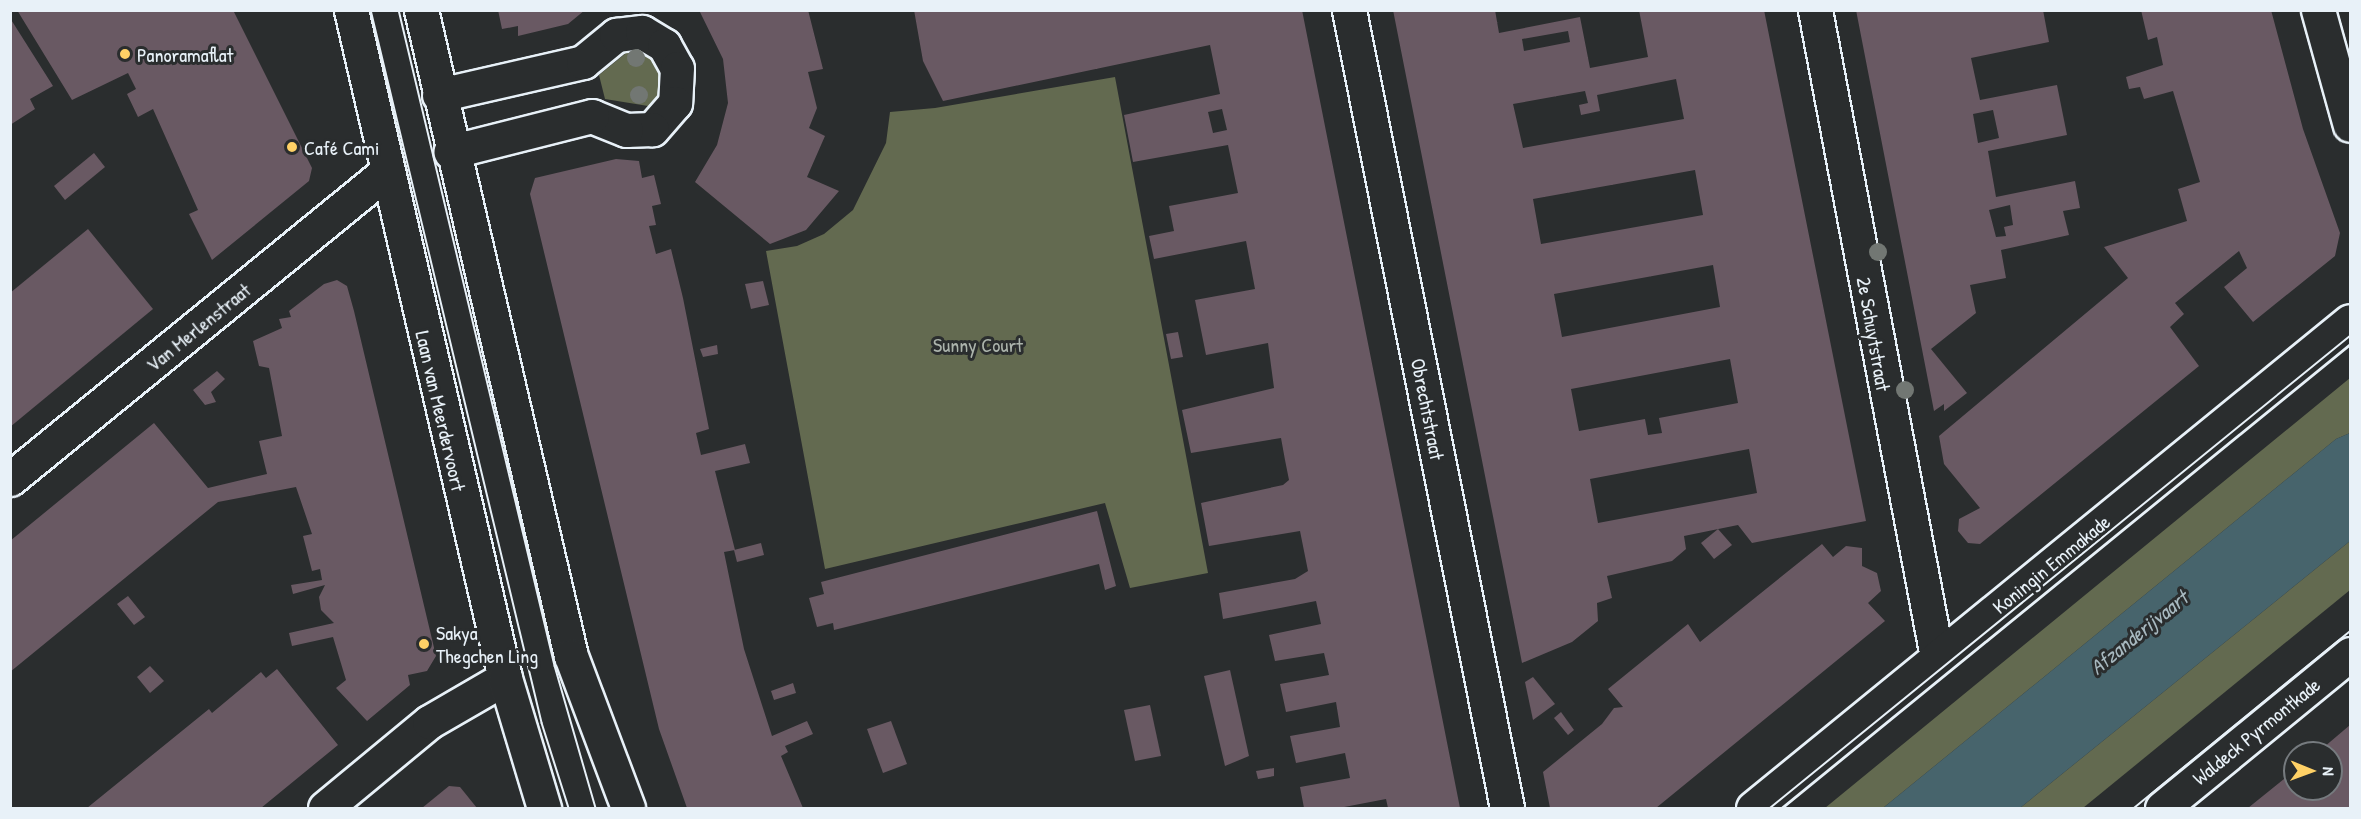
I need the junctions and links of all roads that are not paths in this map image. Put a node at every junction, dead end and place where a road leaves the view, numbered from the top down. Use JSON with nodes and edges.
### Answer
{"nodes":[{"id":1,"x":351,"y":10,"type":"edge"},
{"id":2,"x":421,"y":10,"type":"edge"},
{"id":3,"x":1349,"y":10,"type":"edge"},
{"id":4,"x":1815,"y":10,"type":"edge"},
{"id":5,"x":2318,"y":10,"type":"edge"},
{"id":6,"x":439,"y":95,"type":"junction"},
{"id":7,"x":2350,"y":125,"type":"edge"},
{"id":8,"x":450,"y":152,"type":"junction"},
{"id":9,"x":385,"y":173,"type":"junction"},
{"id":10,"x":2350,"y":321,"type":"edge"},
{"id":11,"x":10,"y":479,"type":"edge"},
{"id":12,"x":2350,"y":654,"type":"edge"},
{"id":13,"x":1937,"y":657,"type":"junction"},
{"id":14,"x":505,"y":678,"type":"junction"},
{"id":15,"x":325,"y":808,"type":"edge"},
{"id":16,"x":544,"y":808,"type":"edge"},
{"id":17,"x":628,"y":808,"type":"edge"},
{"id":18,"x":1507,"y":808,"type":"edge"},
{"id":19,"x":1753,"y":808,"type":"edge"},
{"id":20,"x":2162,"y":808,"type":"edge"}],
"edges":[{"from":1,"to":9,"type":"street","name":"Laan van Meerdervoort"},
{"from":2,"to":6,"type":"street"},
{"from":3,"to":18,"type":"street","name":"Obrechtstraat"},
{"from":4,"to":13,"type":"street","name":"2e Schuytstraat"},
{"from":5,"to":7,"type":"street"},
{"from":6,"to":8,"type":"street"},
{"from":6,"to":8,"type":"street"},
{"from":8,"to":17,"type":"street"},
{"from":9,"to":11,"type":"street","name":"Van Merlenstraat"},
{"from":9,"to":14,"type":"street","name":"Laan van Meerdervoort"},
{"from":10,"to":13,"type":"street","name":"Koningin Emmakade"},
{"from":12,"to":20,"type":"street","name":"Waldeck Pyrmontkade"},
{"from":13,"to":19,"type":"street","name":"Koningin Emmakade"},
{"from":14,"to":15,"type":"street"},
{"from":14,"to":16,"type":"street","name":"Laan van Meerdervoort"}]}
